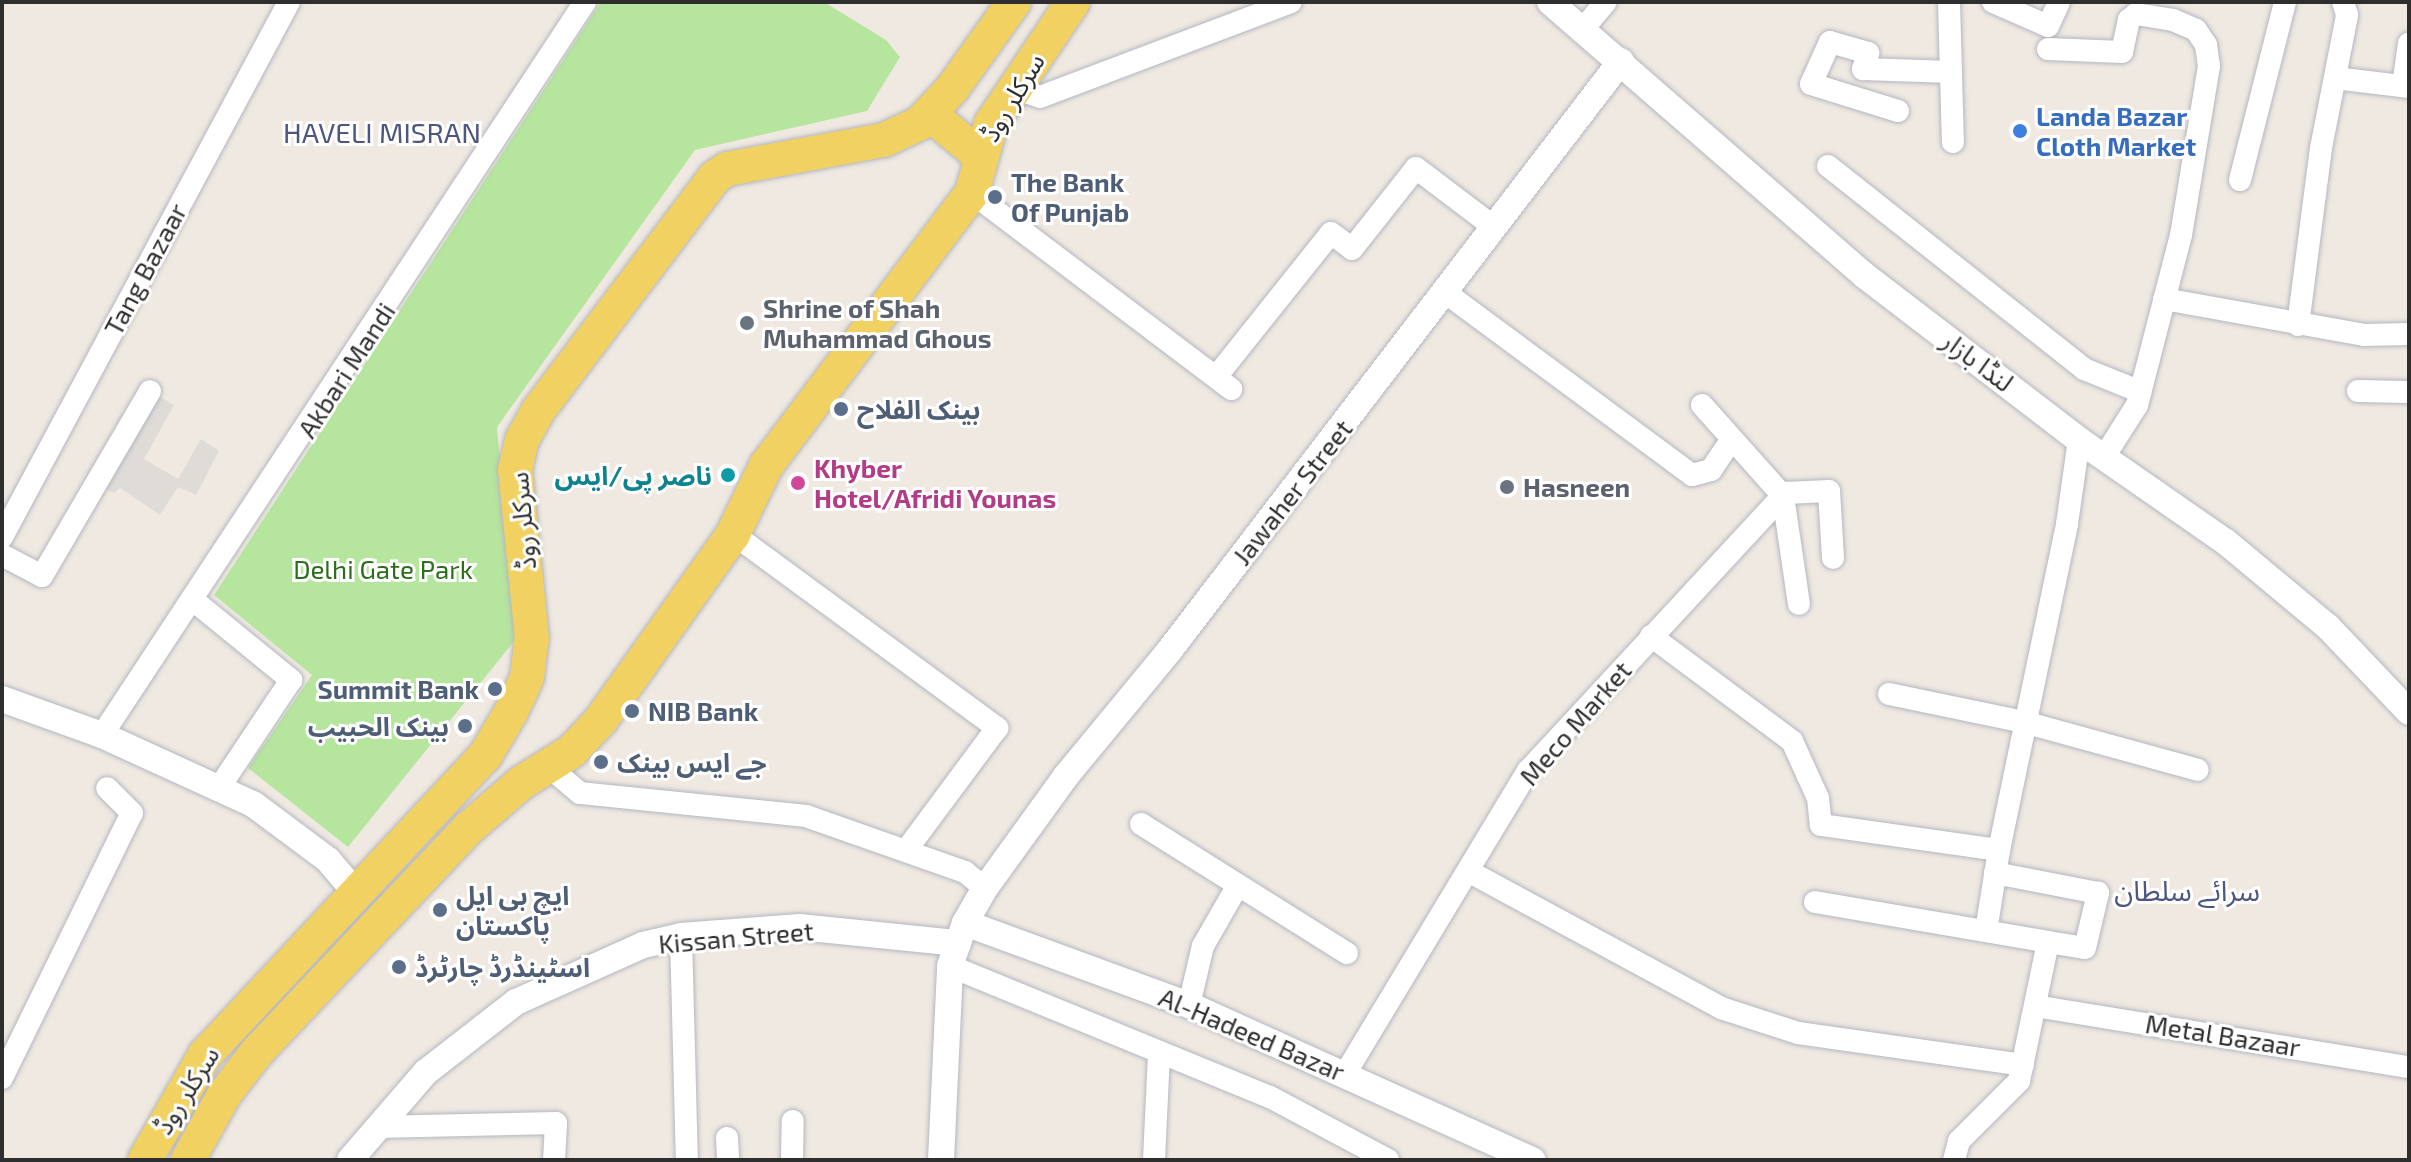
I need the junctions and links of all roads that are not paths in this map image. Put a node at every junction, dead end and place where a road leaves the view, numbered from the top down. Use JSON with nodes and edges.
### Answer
{"nodes":[{"id":1,"x":289,"y":2,"type":"edge"},
{"id":2,"x":585,"y":2,"type":"edge"},
{"id":3,"x":1014,"y":2,"type":"edge"},
{"id":4,"x":1073,"y":2,"type":"edge"},
{"id":5,"x":1291,"y":2,"type":"edge"},
{"id":6,"x":1550,"y":2,"type":"edge"},
{"id":7,"x":1606,"y":2,"type":"edge"},
{"id":8,"x":1947,"y":2,"type":"edge"},
{"id":9,"x":1993,"y":2,"type":"edge"},
{"id":10,"x":2059,"y":2,"type":"edge"},
{"id":11,"x":2263,"y":2,"type":"edge"},
{"id":12,"x":2343,"y":2,"type":"edge"},
{"id":13,"x":2282,"y":13,"type":"edge"},
{"id":14,"x":1583,"y":29,"type":"junction"},
{"id":15,"x":2409,"y":43,"type":"edge"},
{"id":16,"x":2048,"y":49,"type":"dead end"},
{"id":17,"x":1621,"y":61,"type":"junction"},
{"id":18,"x":1951,"y":72,"type":"junction"},
{"id":19,"x":2335,"y":78,"type":"junction"},
{"id":20,"x":2406,"y":86,"type":"edge"},
{"id":21,"x":1013,"y":88,"type":"junction"},
{"id":22,"x":1898,"y":111,"type":"dead end"},
{"id":23,"x":931,"y":115,"type":"junction"},
{"id":24,"x":1953,"y":142,"type":"dead end"},
{"id":25,"x":979,"y":155,"type":"junction"},
{"id":26,"x":1828,"y":166,"type":"dead end"},
{"id":27,"x":2240,"y":180,"type":"dead end"},
{"id":28,"x":972,"y":193,"type":"junction"},
{"id":29,"x":1495,"y":228,"type":"junction"},
{"id":30,"x":1446,"y":293,"type":"junction"},
{"id":31,"x":2164,"y":299,"type":"junction"},
{"id":32,"x":2298,"y":325,"type":"junction"},
{"id":33,"x":2409,"y":334,"type":"edge"},
{"id":34,"x":150,"y":391,"type":"dead end"},
{"id":35,"x":2358,"y":391,"type":"dead end"},
{"id":36,"x":2141,"y":392,"type":"junction"},
{"id":37,"x":2409,"y":392,"type":"edge"},
{"id":38,"x":1702,"y":405,"type":"dead end"},
{"id":39,"x":1732,"y":439,"type":"junction"},
{"id":40,"x":2079,"y":440,"type":"junction"},
{"id":41,"x":2104,"y":457,"type":"junction"},
{"id":42,"x":1783,"y":496,"type":"junction"},
{"id":43,"x":733,"y":534,"type":"junction"},
{"id":44,"x":2,"y":537,"type":"edge"},
{"id":45,"x":2,"y":555,"type":"edge"},
{"id":46,"x":1833,"y":558,"type":"dead end"},
{"id":47,"x":193,"y":600,"type":"junction"},
{"id":48,"x":1799,"y":604,"type":"dead end"},
{"id":49,"x":1651,"y":636,"type":"junction"},
{"id":50,"x":1889,"y":694,"type":"dead end"},
{"id":51,"x":2,"y":699,"type":"edge"},
{"id":52,"x":2409,"y":712,"type":"edge"},
{"id":53,"x":2024,"y":722,"type":"junction"},
{"id":54,"x":102,"y":735,"type":"junction"},
{"id":55,"x":485,"y":756,"type":"junction"},
{"id":56,"x":2198,"y":770,"type":"dead end"},
{"id":57,"x":535,"y":775,"type":"junction"},
{"id":58,"x":107,"y":788,"type":"dead end"},
{"id":59,"x":219,"y":788,"type":"junction"},
{"id":60,"x":1141,"y":824,"type":"dead end"},
{"id":61,"x":907,"y":849,"type":"junction"},
{"id":62,"x":1999,"y":850,"type":"junction"},
{"id":63,"x":1468,"y":871,"type":"junction"},
{"id":64,"x":1995,"y":873,"type":"junction"},
{"id":65,"x":1238,"y":885,"type":"junction"},
{"id":66,"x":985,"y":888,"type":"junction"},
{"id":67,"x":357,"y":894,"type":"junction"},
{"id":68,"x":1815,"y":902,"type":"dead end"},
{"id":69,"x":1986,"y":931,"type":"junction"},
{"id":70,"x":681,"y":936,"type":"junction"},
{"id":71,"x":2048,"y":942,"type":"junction"},
{"id":72,"x":958,"y":944,"type":"junction"},
{"id":73,"x":1347,"y":953,"type":"dead end"},
{"id":74,"x":1189,"y":1005,"type":"junction"},
{"id":75,"x":2035,"y":1006,"type":"junction"},
{"id":76,"x":1159,"y":1052,"type":"junction"},
{"id":77,"x":2023,"y":1065,"type":"junction"},
{"id":78,"x":2409,"y":1067,"type":"edge"},
{"id":79,"x":1345,"y":1074,"type":"junction"},
{"id":80,"x":2,"y":1078,"type":"edge"},
{"id":81,"x":793,"y":1121,"type":"dead end"},
{"id":82,"x":376,"y":1127,"type":"junction"},
{"id":83,"x":145,"y":1160,"type":"edge"},
{"id":84,"x":188,"y":1160,"type":"edge"},
{"id":85,"x":350,"y":1160,"type":"edge"},
{"id":86,"x":554,"y":1160,"type":"edge"},
{"id":87,"x":687,"y":1160,"type":"edge"},
{"id":88,"x":792,"y":1160,"type":"edge"},
{"id":89,"x":941,"y":1160,"type":"edge"},
{"id":90,"x":1154,"y":1160,"type":"edge"},
{"id":91,"x":1388,"y":1160,"type":"edge"},
{"id":92,"x":1533,"y":1160,"type":"edge"},
{"id":93,"x":1954,"y":1160,"type":"edge"}],
"edges":[{"from":1,"to":44,"type":"street","name":"Tang Bazaar"},
{"from":2,"to":47,"type":"street","name":"Akbari Mandi"},
{"from":3,"to":23,"type":"main road","name":"سرکلر روڈ"},
{"from":4,"to":21,"type":"main road","name":"سرکلر روڈ"},
{"from":5,"to":21,"type":"street"},
{"from":6,"to":14,"type":"street","name":"لنڈا بازار"},
{"from":7,"to":14,"type":"street"},
{"from":8,"to":18,"type":"street"},
{"from":9,"to":10,"type":"street"},
{"from":11,"to":13,"type":"street"},
{"from":12,"to":19,"type":"street"},
{"from":13,"to":27,"type":"street"},
{"from":14,"to":17,"type":"street","name":"لنڈا بازار"},
{"from":15,"to":20,"type":"street"},
{"from":16,"to":31,"type":"street"},
{"from":17,"to":29,"type":"street","name":"Jawaher Street"},
{"from":17,"to":40,"type":"street","name":"لنڈا بازار"},
{"from":18,"to":22,"type":"street"},
{"from":18,"to":24,"type":"street"},
{"from":19,"to":20,"type":"street"},
{"from":19,"to":32,"type":"street"},
{"from":21,"to":25,"type":"main road","name":"سرکلر روڈ"},
{"from":23,"to":25,"type":"main road"},
{"from":23,"to":55,"type":"main road","name":"سرکلر روڈ"},
{"from":25,"to":28,"type":"main road","name":"سرکلر روڈ"},
{"from":26,"to":36,"type":"street"},
{"from":28,"to":29,"type":"street"},
{"from":28,"to":43,"type":"main road","name":"سرکلر روڈ"},
{"from":29,"to":30,"type":"street","name":"Jawaher Street"},
{"from":30,"to":39,"type":"street"},
{"from":30,"to":66,"type":"street","name":"Jawaher Street"},
{"from":31,"to":32,"type":"street"},
{"from":31,"to":36,"type":"street"},
{"from":32,"to":33,"type":"street"},
{"from":34,"to":45,"type":"street"},
{"from":35,"to":37,"type":"street"},
{"from":36,"to":41,"type":"street"},
{"from":38,"to":39,"type":"street"},
{"from":39,"to":42,"type":"street"},
{"from":40,"to":41,"type":"street","name":"لنڈا بازار"},
{"from":40,"to":53,"type":"street"},
{"from":41,"to":52,"type":"street","name":"لنڈا بازار"},
{"from":42,"to":46,"type":"street"},
{"from":42,"to":48,"type":"street"},
{"from":42,"to":49,"type":"street","name":"Meco Market"},
{"from":43,"to":57,"type":"main road","name":"سرکلر روڈ"},
{"from":43,"to":61,"type":"street"},
{"from":47,"to":54,"type":"street","name":"Akbari Mandi"},
{"from":47,"to":59,"type":"street"},
{"from":49,"to":62,"type":"street"},
{"from":49,"to":63,"type":"street","name":"Meco Market"},
{"from":50,"to":53,"type":"street"},
{"from":51,"to":54,"type":"street"},
{"from":53,"to":56,"type":"street"},
{"from":53,"to":62,"type":"street"},
{"from":54,"to":59,"type":"street"},
{"from":55,"to":57,"type":"main road"},
{"from":55,"to":67,"type":"main road","name":"سرکلر روڈ"},
{"from":57,"to":61,"type":"street"},
{"from":57,"to":84,"type":"main road","name":"سرکلر روڈ"},
{"from":58,"to":80,"type":"street"},
{"from":59,"to":67,"type":"street"},
{"from":60,"to":65,"type":"street"},
{"from":61,"to":66,"type":"street"},
{"from":62,"to":64,"type":"street"},
{"from":63,"to":77,"type":"street"},
{"from":63,"to":79,"type":"street","name":"Meco Market"},
{"from":64,"to":69,"type":"street"},
{"from":64,"to":71,"type":"street"},
{"from":65,"to":73,"type":"street"},
{"from":65,"to":74,"type":"street"},
{"from":66,"to":72,"type":"street","name":"Jawaher Street"},
{"from":67,"to":83,"type":"main road","name":"سرکلر روڈ"},
{"from":68,"to":69,"type":"street"},
{"from":69,"to":71,"type":"street"},
{"from":70,"to":72,"type":"street","name":"Kissan Street"},
{"from":70,"to":82,"type":"street","name":"Kissan Street"},
{"from":70,"to":87,"type":"street"},
{"from":71,"to":75,"type":"street"},
{"from":72,"to":74,"type":"street","name":"Al-Hadeed Bazar"},
{"from":72,"to":76,"type":"street"},
{"from":72,"to":89,"type":"street"},
{"from":74,"to":79,"type":"street","name":"Al-Hadeed Bazar"},
{"from":75,"to":77,"type":"street"},
{"from":75,"to":78,"type":"street","name":"Metal Bazaar"},
{"from":76,"to":90,"type":"street"},
{"from":76,"to":91,"type":"street"},
{"from":77,"to":93,"type":"street"},
{"from":79,"to":92,"type":"street","name":"Al-Hadeed Bazar"},
{"from":81,"to":88,"type":"street"},
{"from":82,"to":85,"type":"street","name":"Kissan Street"},
{"from":82,"to":86,"type":"street"}]}
